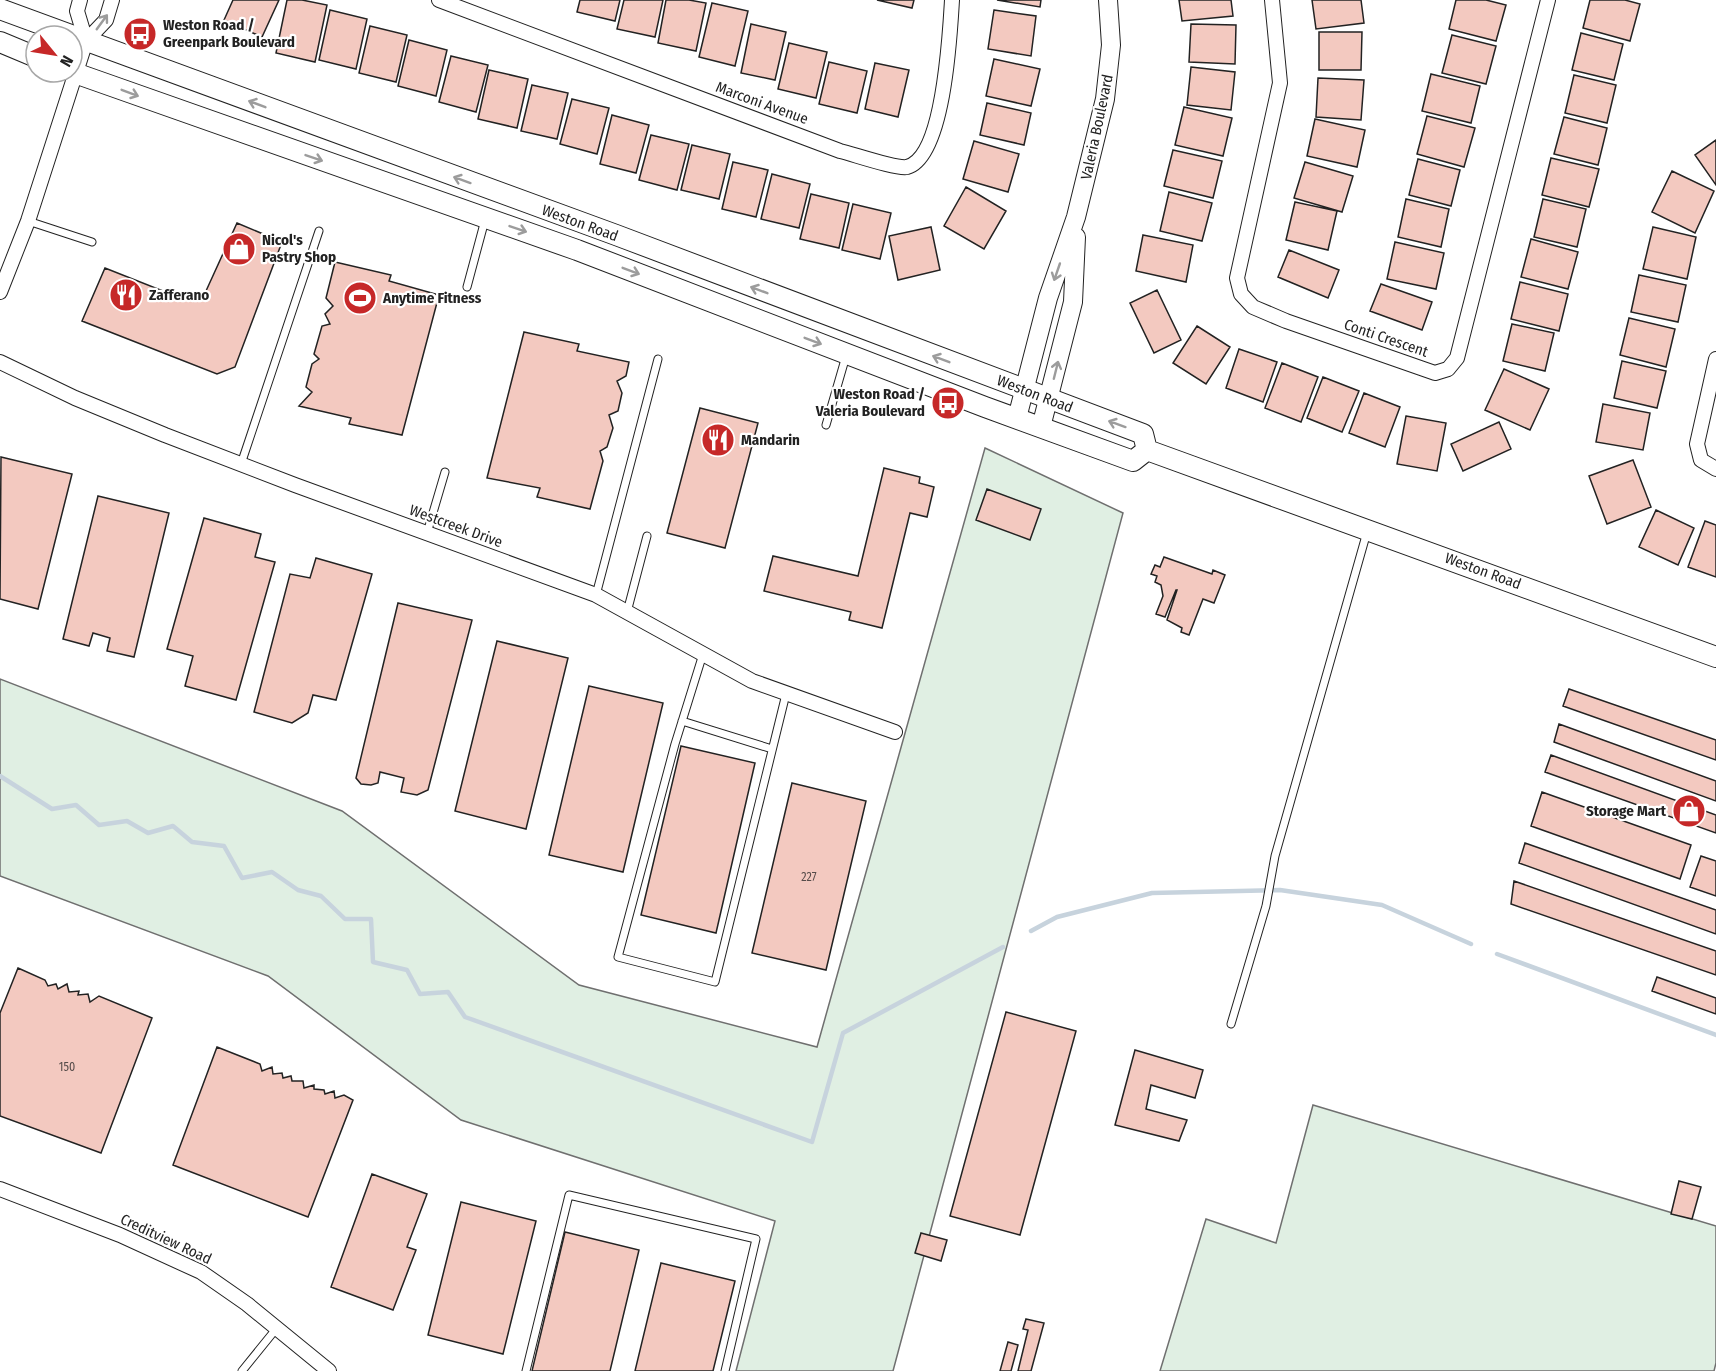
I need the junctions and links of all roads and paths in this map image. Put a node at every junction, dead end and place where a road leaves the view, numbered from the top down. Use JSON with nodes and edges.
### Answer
{"nodes":[{"id":1,"x":81,"y":0,"type":"edge"},
{"id":2,"x":112,"y":0,"type":"edge"},
{"id":3,"x":439,"y":0,"type":"edge"},
{"id":4,"x":952,"y":0,"type":"edge"},
{"id":5,"x":1108,"y":0,"type":"edge"},
{"id":6,"x":1272,"y":0,"type":"edge"},
{"id":7,"x":1548,"y":0,"type":"edge"},
{"id":8,"x":0,"y":9,"type":"edge"},
{"id":9,"x":86,"y":41,"type":"junction"},
{"id":10,"x":0,"y":42,"type":"edge"},
{"id":11,"x":84,"y":46,"type":"edge"},
{"id":12,"x":24,"y":52,"type":"edge"},
{"id":13,"x":84,"y":77,"type":"edge"},
{"id":14,"x":70,"y":84,"type":"edge"},
{"id":15,"x":1076,"y":217,"type":"junction"},
{"id":16,"x":486,"y":218,"type":"junction"},
{"id":17,"x":28,"y":221,"type":"junction"},
{"id":18,"x":319,"y":231,"type":"dead end"},
{"id":19,"x":92,"y":242,"type":"dead end"},
{"id":20,"x":467,"y":287,"type":"dead end"},
{"id":21,"x":0,"y":292,"type":"edge"},
{"id":22,"x":847,"y":354,"type":"junction"},
{"id":23,"x":658,"y":359,"type":"dead end"},
{"id":24,"x":1716,"y":359,"type":"edge"},
{"id":25,"x":0,"y":362,"type":"edge"},
{"id":26,"x":1025,"y":390,"type":"junction"},
{"id":27,"x":1048,"y":399,"type":"junction"},
{"id":28,"x":1017,"y":418,"type":"junction"},
{"id":29,"x":826,"y":425,"type":"dead end"},
{"id":30,"x":1041,"y":427,"type":"junction"},
{"id":31,"x":1148,"y":450,"type":"junction"},
{"id":32,"x":241,"y":464,"type":"junction"},
{"id":33,"x":1716,"y":469,"type":"edge"},
{"id":34,"x":445,"y":472,"type":"dead end"},
{"id":35,"x":1368,"y":530,"type":"junction"},
{"id":36,"x":427,"y":533,"type":"junction"},
{"id":37,"x":647,"y":536,"type":"dead end"},
{"id":38,"x":596,"y":595,"type":"junction"},
{"id":39,"x":627,"y":612,"type":"junction"},
{"id":40,"x":703,"y":654,"type":"junction"},
{"id":41,"x":1716,"y":657,"type":"edge"},
{"id":42,"x":786,"y":694,"type":"junction"},
{"id":43,"x":682,"y":721,"type":"junction"},
{"id":44,"x":895,"y":732,"type":"dead end"},
{"id":45,"x":772,"y":749,"type":"junction"},
{"id":46,"x":1231,"y":1024,"type":"dead end"},
{"id":47,"x":0,"y":1189,"type":"edge"},
{"id":48,"x":276,"y":1329,"type":"junction"},
{"id":49,"x":242,"y":1371,"type":"edge"},
{"id":50,"x":329,"y":1371,"type":"edge"},
{"id":51,"x":526,"y":1371,"type":"edge"},
{"id":52,"x":725,"y":1371,"type":"edge"}],
"edges":[{"from":1,"to":9,"type":"street"},
{"from":9,"to":2,"type":"street","one_way":true},
{"from":3,"to":4,"type":"street","name":"Marconi Avenue"},
{"from":5,"to":15,"type":"street","name":"Valeria Boulevard"},
{"from":6,"to":7,"type":"street","name":"Conti Crescent"},
{"from":8,"to":9,"type":"main road","name":"Weston Road"},
{"from":9,"to":11,"type":"street"},
{"from":26,"to":9,"type":"main road","name":"Weston Road","one_way":true},
{"from":10,"to":12,"type":"main road"},
{"from":13,"to":16,"type":"main road","name":"Weston Road","one_way":true},
{"from":14,"to":17,"type":"street"},
{"from":15,"to":26,"type":"street","name":"Valeria Boulevard","one_way":true},
{"from":27,"to":15,"type":"street","name":"Valeria Boulevard","one_way":true},
{"from":16,"to":20,"type":"lane"},
{"from":16,"to":22,"type":"main road","name":"Weston Road","one_way":true},
{"from":17,"to":19,"type":"lane"},
{"from":17,"to":21,"type":"street"},
{"from":18,"to":32,"type":"lane"},
{"from":22,"to":28,"type":"main road","name":"Weston Road"},
{"from":22,"to":29,"type":"lane"},
{"from":23,"to":38,"type":"lane"},
{"from":24,"to":33,"type":"street"},
{"from":25,"to":32,"type":"street","name":"Westcreek Drive"},
{"from":26,"to":27,"type":"main road","name":"Weston Road"},
{"from":26,"to":28,"type":"street","name":"Valeria Boulevard"},
{"from":27,"to":30,"type":"street","name":"Valeria Boulevard"},
{"from":31,"to":27,"type":"main road","name":"Weston Road","one_way":true},
{"from":28,"to":30,"type":"main road","name":"Weston Road"},
{"from":30,"to":31,"type":"main road","name":"Weston Road"},
{"from":31,"to":35,"type":"main road","name":"Weston Road"},
{"from":32,"to":36,"type":"street","name":"Westcreek Drive"},
{"from":34,"to":36,"type":"lane"},
{"from":35,"to":41,"type":"main road","name":"Weston Road"},
{"from":35,"to":46,"type":"lane"},
{"from":36,"to":38,"type":"street","name":"Westcreek Drive"},
{"from":37,"to":39,"type":"lane"},
{"from":38,"to":39,"type":"street","name":"Westcreek Drive"},
{"from":39,"to":40,"type":"street","name":"Westcreek Drive"},
{"from":40,"to":42,"type":"street","name":"Westcreek Drive"},
{"from":40,"to":43,"type":"lane"},
{"from":42,"to":44,"type":"street","name":"Westcreek Drive"},
{"from":42,"to":45,"type":"lane"},
{"from":43,"to":45,"type":"lane"},
{"from":43,"to":45,"type":"lane"},
{"from":47,"to":48,"type":"street","name":"Creditview Road"},
{"from":48,"to":49,"type":"lane"},
{"from":48,"to":50,"type":"street","name":"Creditview Road"},
{"from":51,"to":52,"type":"lane"}]}
